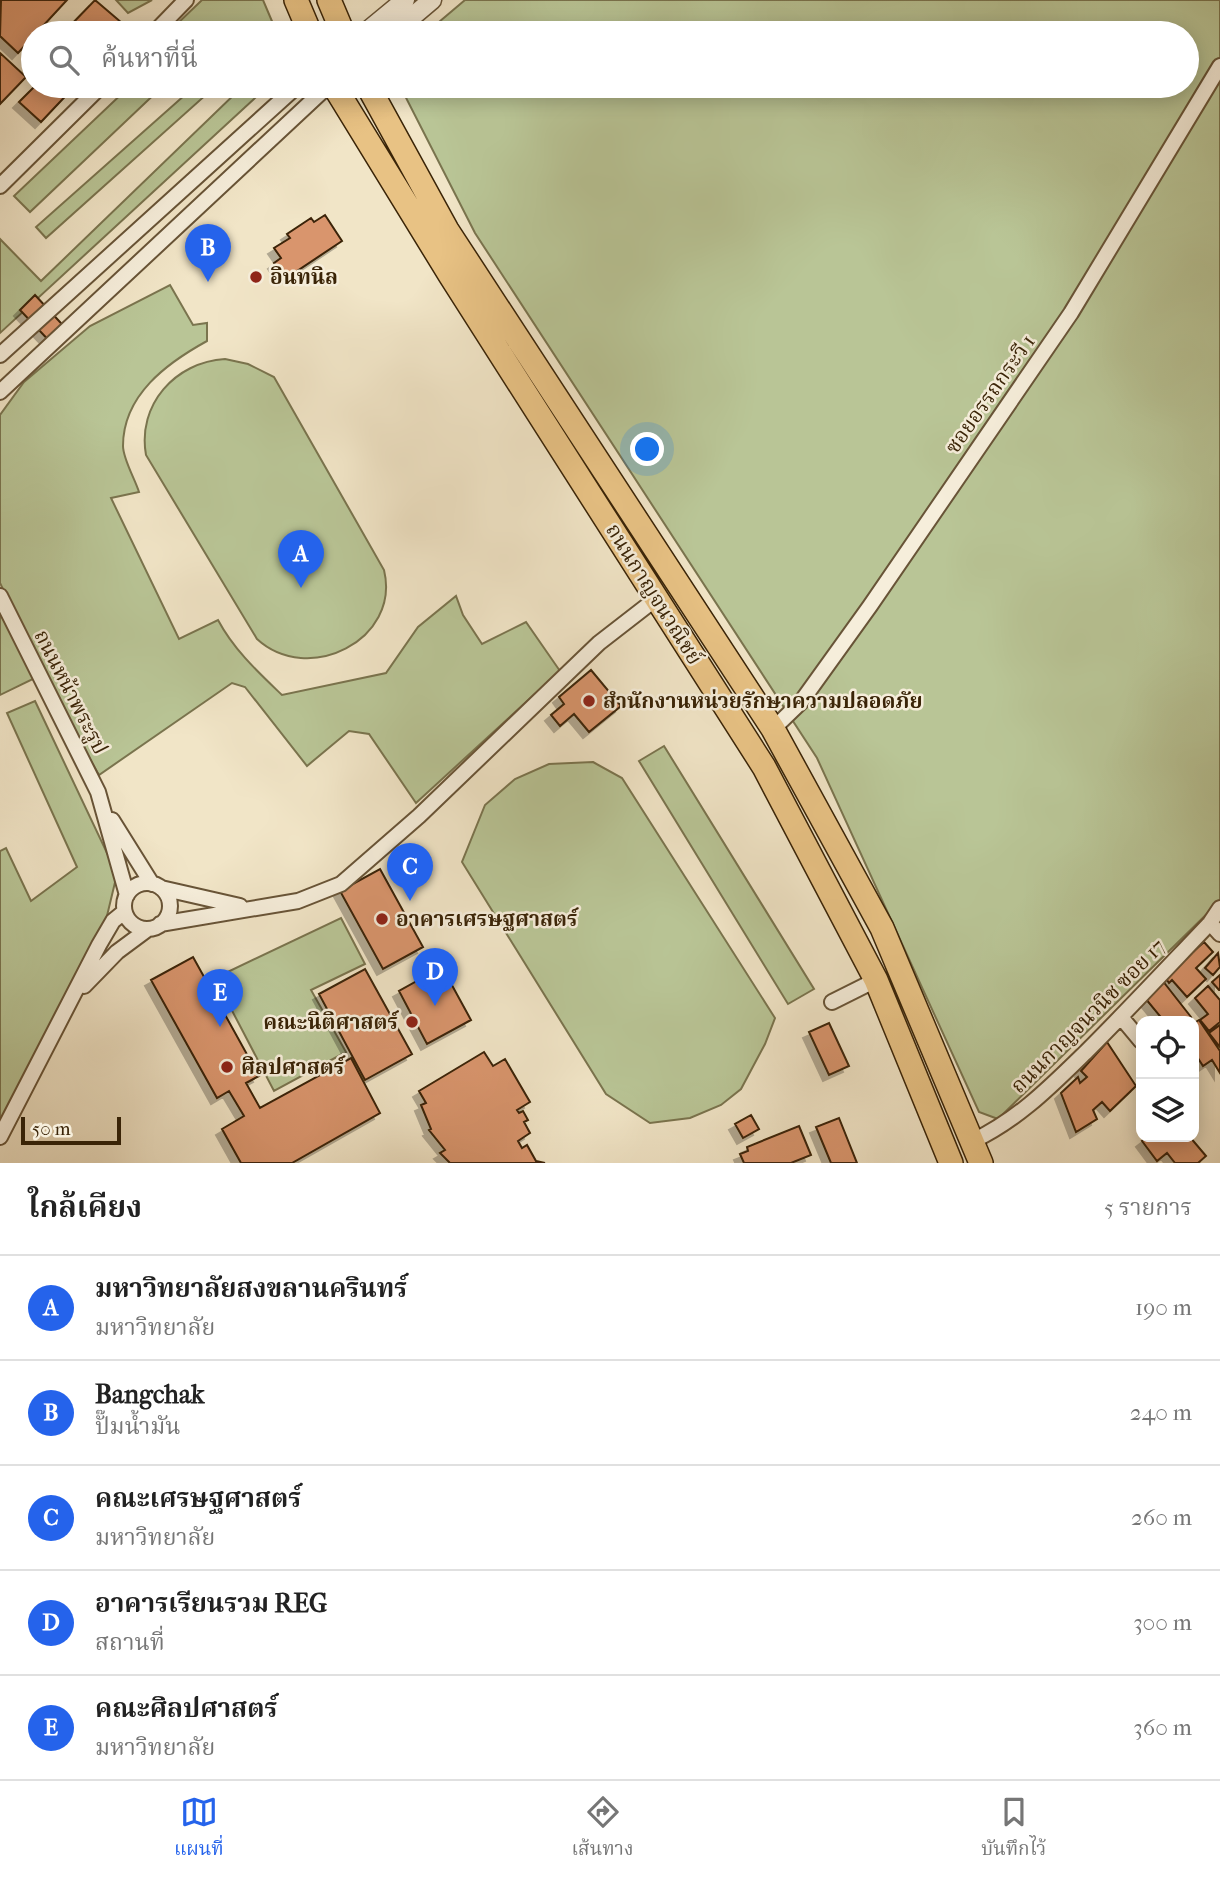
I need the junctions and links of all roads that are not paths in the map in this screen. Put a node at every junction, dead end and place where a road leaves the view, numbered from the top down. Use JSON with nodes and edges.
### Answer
{"nodes":[{"id":1,"x":186,"y":0,"type":"edge"},
{"id":2,"x":296,"y":0,"type":"edge"},
{"id":3,"x":329,"y":0,"type":"edge"},
{"id":4,"x":405,"y":0,"type":"edge"},
{"id":5,"x":432,"y":0,"type":"edge"},
{"id":6,"x":166,"y":21,"type":"edge"},
{"id":7,"x":305,"y":21,"type":"edge"},
{"id":8,"x":338,"y":21,"type":"edge"},
{"id":9,"x":380,"y":21,"type":"edge"},
{"id":10,"x":407,"y":21,"type":"edge"},
{"id":11,"x":1220,"y":66,"type":"edge"},
{"id":12,"x":89,"y":98,"type":"edge"},
{"id":13,"x":284,"y":98,"type":"edge"},
{"id":14,"x":315,"y":98,"type":"edge"},
{"id":15,"x":341,"y":98,"type":"edge"},
{"id":16,"x":375,"y":98,"type":"edge"},
{"id":17,"x":0,"y":186,"type":"edge"},
{"id":18,"x":0,"y":355,"type":"edge"},
{"id":19,"x":0,"y":392,"type":"edge"},
{"id":20,"x":677,"y":582,"type":"junction"},
{"id":21,"x":0,"y":596,"type":"edge"},
{"id":22,"x":657,"y":598,"type":"junction"},
{"id":23,"x":773,"y":729,"type":"junction"},
{"id":24,"x":104,"y":807,"type":"junction"},
{"id":25,"x":157,"y":886,"type":"junction"},
{"id":26,"x":127,"y":895,"type":"junction"},
{"id":27,"x":248,"y":908,"type":"junction"},
{"id":28,"x":1220,"y":908,"type":"edge"},
{"id":29,"x":124,"y":912,"type":"junction"},
{"id":30,"x":1210,"y":923,"type":"junction"},
{"id":31,"x":154,"y":927,"type":"junction"},
{"id":32,"x":1220,"y":934,"type":"edge"},
{"id":33,"x":876,"y":980,"type":"junction"},
{"id":34,"x":72,"y":1000,"type":"junction"},
{"id":35,"x":832,"y":1002,"type":"dead end"},
{"id":36,"x":1121,"y":1017,"type":"junction"},
{"id":37,"x":1136,"y":1035,"type":"edge"},
{"id":38,"x":0,"y":1137,"type":"edge"},
{"id":39,"x":973,"y":1141,"type":"junction"},
{"id":40,"x":951,"y":1163,"type":"edge"},
{"id":41,"x":981,"y":1163,"type":"edge"}],
"edges":[{"from":1,"to":6,"type":"street"},
{"from":2,"to":7,"type":"main road"},
{"from":3,"to":8,"type":"main road"},
{"from":4,"to":9,"type":"street"},
{"from":5,"to":10,"type":"street"},
{"from":11,"to":23,"type":"street","name":"ซอยอรรถกระวี 1"},
{"from":12,"to":17,"type":"street"},
{"from":13,"to":18,"type":"street"},
{"from":14,"to":19,"type":"street"},
{"from":15,"to":22,"type":"main road","name":"ถนนกาญจนวณิชย์"},
{"from":16,"to":20,"type":"main road","name":"ถนนกาญจนวณิชย์"},
{"from":20,"to":22,"type":"main road"},
{"from":20,"to":23,"type":"main road","name":"ถนนกาญจนวณิชย์"},
{"from":21,"to":24,"type":"street","name":"ถนนหน้าพระรูป"},
{"from":22,"to":27,"type":"street"},
{"from":22,"to":33,"type":"main road","name":"ถนนกาญจนวณิชย์"},
{"from":23,"to":39,"type":"main road","name":"ถนนกาญจนวณิชย์"},
{"from":24,"to":25,"type":"street","name":"ถนนหน้าพระรูป"},
{"from":24,"to":26,"type":"street","name":"ถนนหน้าพระรูป"},
{"from":25,"to":26,"type":"street"},
{"from":25,"to":27,"type":"street"},
{"from":25,"to":31,"type":"street"},
{"from":26,"to":29,"type":"street"},
{"from":27,"to":31,"type":"street"},
{"from":28,"to":30,"type":"street","name":"ถนนกาญจนวนิช ซอย 17"},
{"from":29,"to":31,"type":"street"},
{"from":29,"to":34,"type":"street"},
{"from":30,"to":32,"type":"street"},
{"from":30,"to":36,"type":"street","name":"ถนนกาญจนวนิช ซอย 17"},
{"from":31,"to":34,"type":"street"},
{"from":33,"to":35,"type":"street"},
{"from":33,"to":40,"type":"main road","name":"ถนนกาญจนวณิชย์"},
{"from":34,"to":38,"type":"street"},
{"from":36,"to":37,"type":"street"},
{"from":36,"to":39,"type":"street","name":"ถนนกาญจนวนิช ซอย 17"},
{"from":39,"to":41,"type":"main road","name":"ถนนกาญจนวณิชย์"}]}
